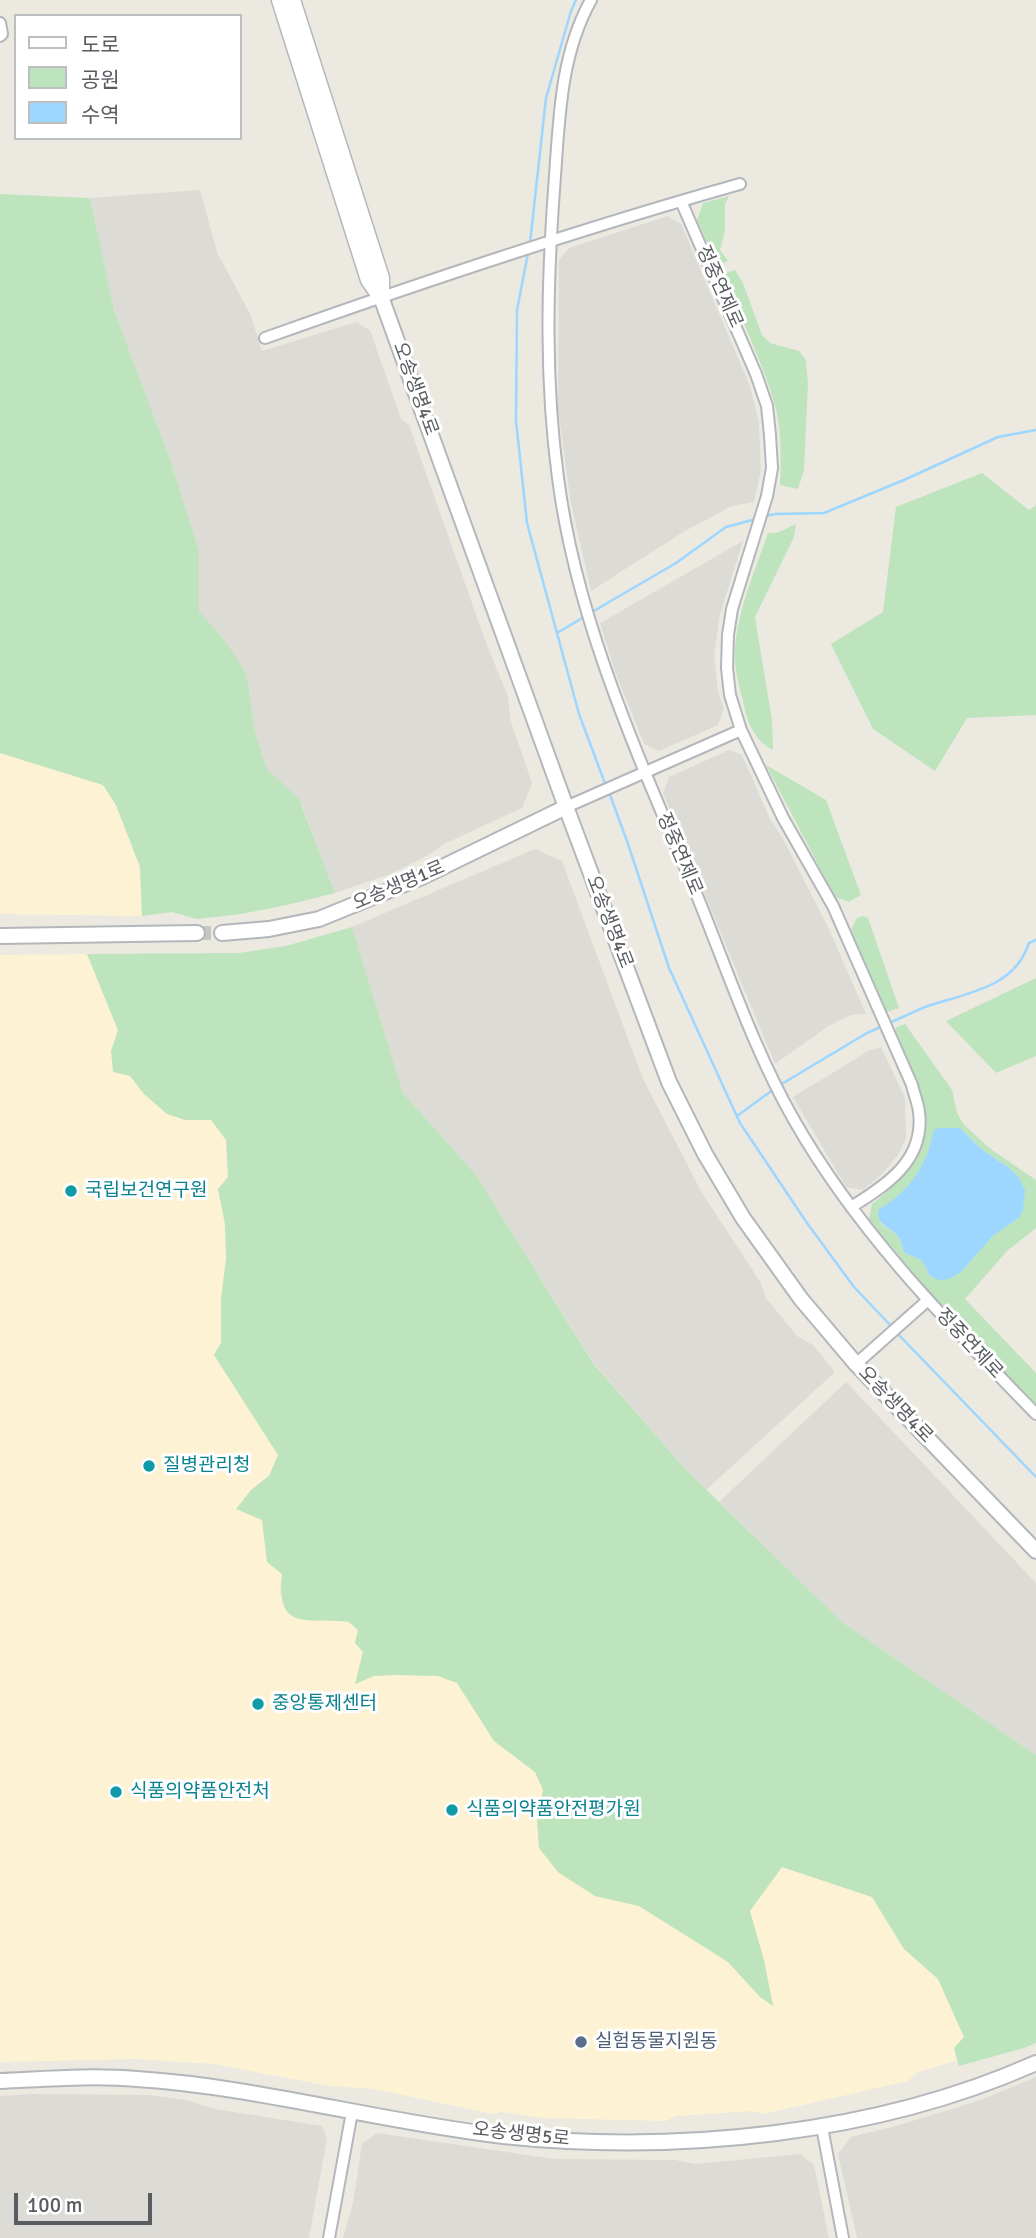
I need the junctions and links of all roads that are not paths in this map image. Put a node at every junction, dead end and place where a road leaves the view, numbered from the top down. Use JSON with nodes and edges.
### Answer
{"nodes":[{"id":1,"x":280,"y":0,"type":"edge"},
{"id":2,"x":292,"y":0,"type":"edge"},
{"id":3,"x":591,"y":0,"type":"edge"},
{"id":4,"x":0,"y":23,"type":"edge"},
{"id":5,"x":0,"y":36,"type":"edge"},
{"id":6,"x":740,"y":184,"type":"dead end"},
{"id":7,"x":681,"y":201,"type":"junction"},
{"id":8,"x":545,"y":242,"type":"junction"},
{"id":9,"x":381,"y":297,"type":"junction"},
{"id":10,"x":265,"y":338,"type":"dead end"},
{"id":11,"x":741,"y":730,"type":"junction"},
{"id":12,"x":641,"y":774,"type":"junction"},
{"id":13,"x":566,"y":807,"type":"junction"},
{"id":14,"x":197,"y":933,"type":"tunnel mouth"},
{"id":15,"x":222,"y":933,"type":"tunnel mouth"},
{"id":16,"x":0,"y":936,"type":"edge"},
{"id":17,"x":851,"y":1207,"type":"junction"},
{"id":18,"x":925,"y":1303,"type":"junction"},
{"id":19,"x":860,"y":1360,"type":"junction"},
{"id":20,"x":1036,"y":1414,"type":"edge"},
{"id":21,"x":1036,"y":1551,"type":"edge"},
{"id":22,"x":1036,"y":2063,"type":"edge"},
{"id":23,"x":0,"y":2081,"type":"edge"},
{"id":24,"x":352,"y":2112,"type":"junction"},
{"id":25,"x":822,"y":2126,"type":"junction"},
{"id":26,"x":328,"y":2238,"type":"edge"},
{"id":27,"x":843,"y":2238,"type":"edge"}],
"edges":[{"from":1,"to":9,"type":"main road"},
{"from":2,"to":9,"type":"main road"},
{"from":3,"to":8,"type":"street"},
{"from":4,"to":5,"type":"street"},
{"from":6,"to":7,"type":"street"},
{"from":7,"to":8,"type":"street"},
{"from":7,"to":11,"type":"street","name":"정중연제로"},
{"from":8,"to":9,"type":"street"},
{"from":8,"to":12,"type":"street","name":"정중연제로"},
{"from":9,"to":10,"type":"street"},
{"from":9,"to":13,"type":"street","name":"오송생명4로"},
{"from":11,"to":12,"type":"street"},
{"from":11,"to":17,"type":"street"},
{"from":12,"to":13,"type":"street"},
{"from":12,"to":17,"type":"street","name":"정중연제로"},
{"from":13,"to":15,"type":"street","name":"오송생명1로"},
{"from":13,"to":19,"type":"street","name":"오송생명4로"},
{"from":14,"to":16,"type":"street"},
{"from":17,"to":18,"type":"street","name":"정중연제로"},
{"from":18,"to":19,"type":"street"},
{"from":18,"to":20,"type":"street","name":"정중연제로"},
{"from":19,"to":21,"type":"street","name":"오송생명4로"},
{"from":22,"to":25,"type":"street","name":"오송생명5로"},
{"from":23,"to":24,"type":"street","name":"오송생명5로"},
{"from":24,"to":25,"type":"street","name":"오송생명5로"},
{"from":24,"to":26,"type":"street"},
{"from":25,"to":27,"type":"street"}]}
